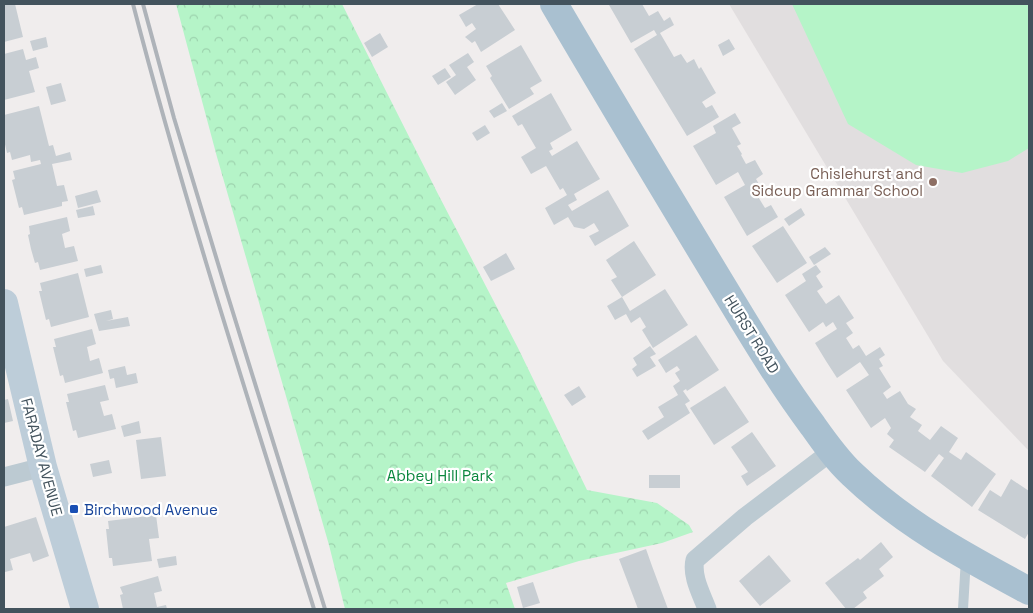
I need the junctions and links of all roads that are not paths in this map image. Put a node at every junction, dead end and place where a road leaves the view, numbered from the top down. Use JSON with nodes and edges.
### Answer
{"nodes":[{"id":1,"x":554,"y":4,"type":"edge"},
{"id":2,"x":4,"y":303,"type":"edge"},
{"id":3,"x":832,"y":451,"type":"junction"},
{"id":4,"x":43,"y":467,"type":"junction"},
{"id":5,"x":4,"y":476,"type":"edge"},
{"id":6,"x":966,"y":557,"type":"junction"},
{"id":7,"x":1029,"y":591,"type":"edge"},
{"id":8,"x":85,"y":609,"type":"edge"},
{"id":9,"x":707,"y":609,"type":"edge"},
{"id":10,"x":963,"y":609,"type":"edge"}],
"edges":[{"from":1,"to":3,"type":"main road","name":"HURST ROAD"},
{"from":2,"to":4,"type":"street","name":"FARADAY AVENUE"},
{"from":3,"to":6,"type":"main road","name":"HURST ROAD"},
{"from":3,"to":9,"type":"street"},
{"from":4,"to":5,"type":"street"},
{"from":4,"to":8,"type":"street","name":"FARADAY AVENUE"},
{"from":6,"to":7,"type":"main road","name":"HURST ROAD"},
{"from":6,"to":10,"type":"lane"}]}
